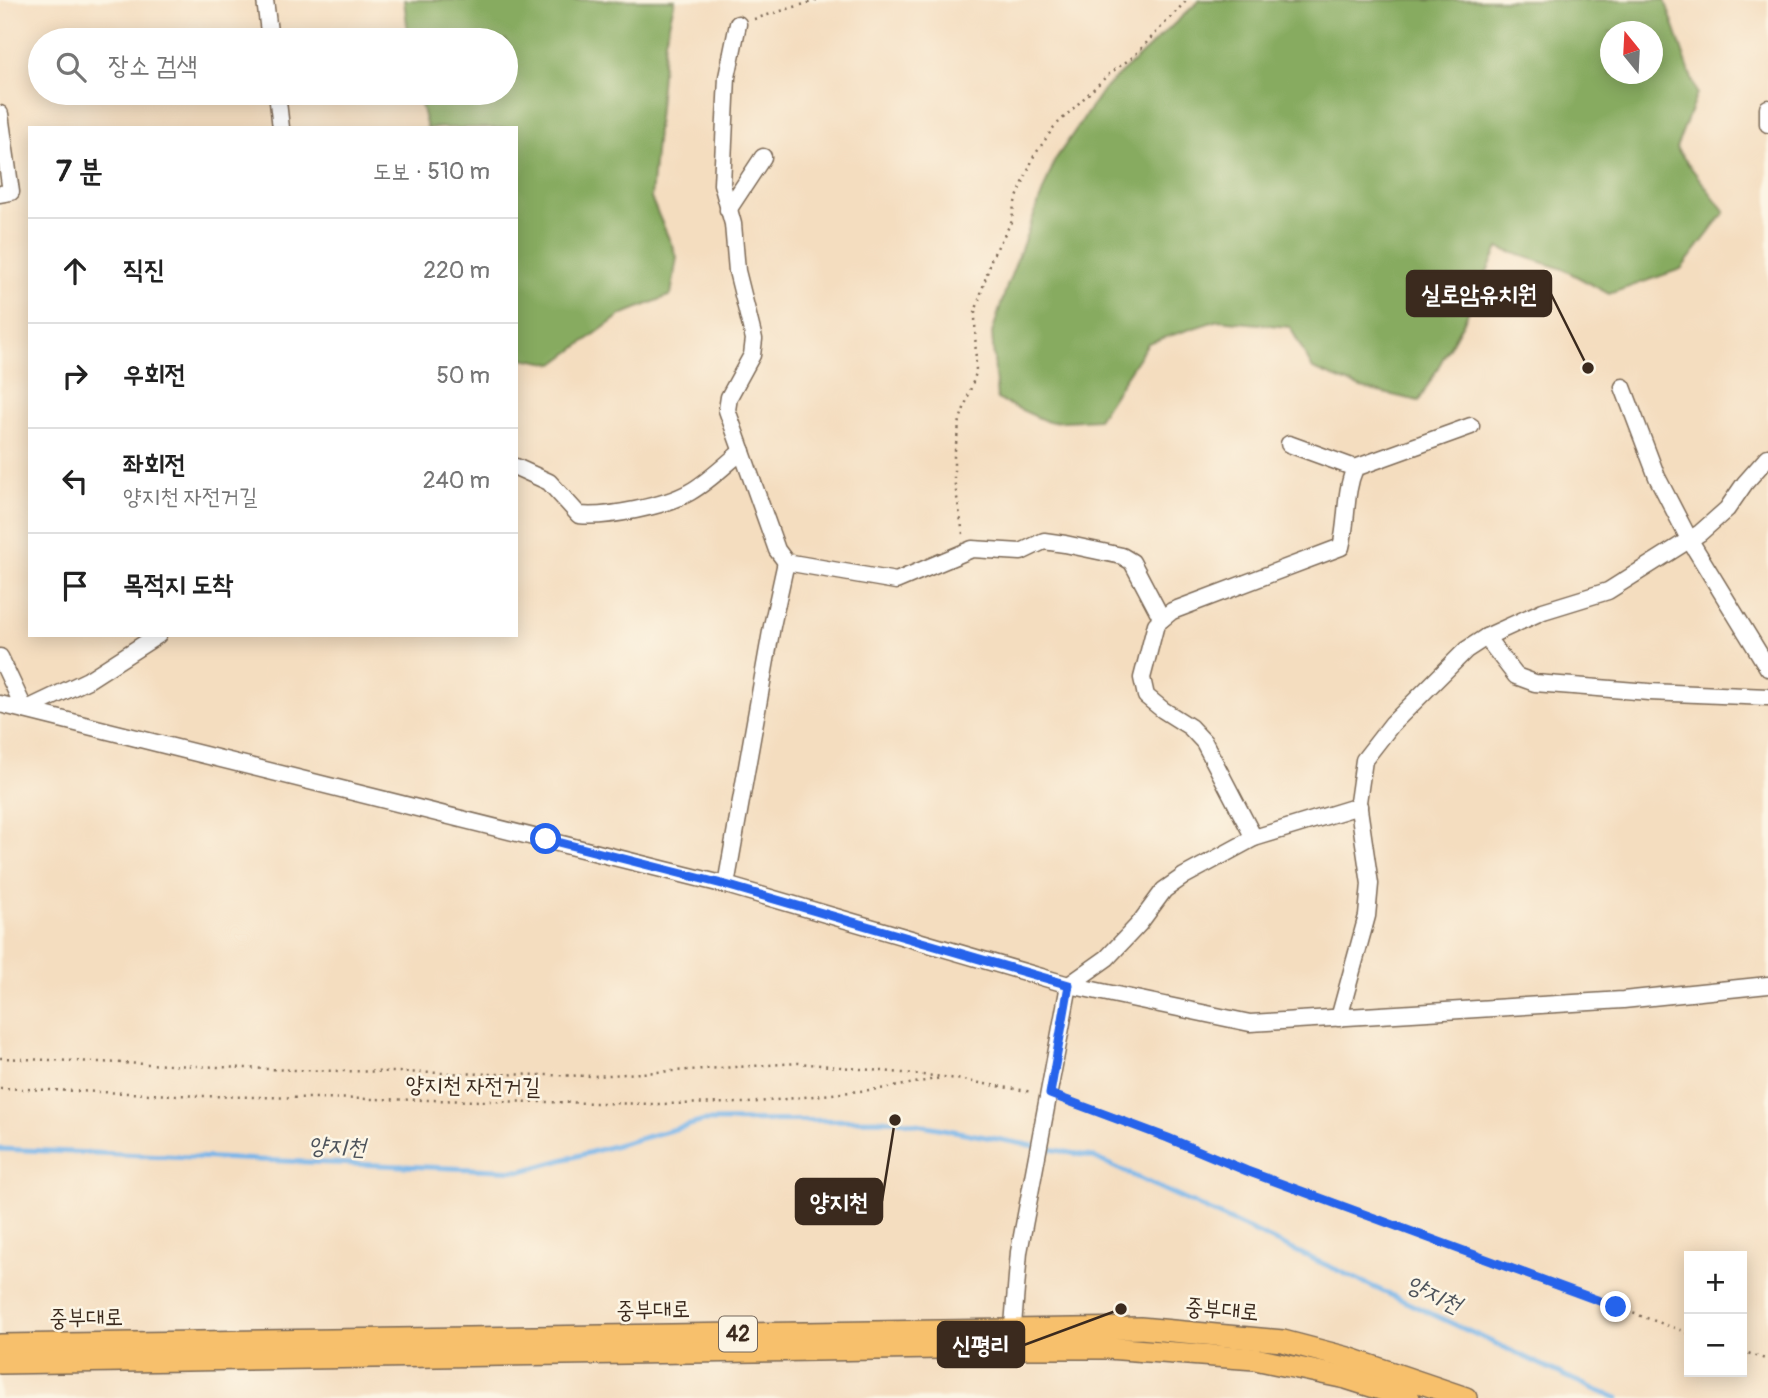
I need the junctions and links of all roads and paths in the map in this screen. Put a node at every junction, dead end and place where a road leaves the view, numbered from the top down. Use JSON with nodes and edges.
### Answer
{"nodes":[{"id":1,"x":265,"y":0,"type":"edge"},
{"id":2,"x":818,"y":0,"type":"edge"},
{"id":3,"x":1187,"y":0,"type":"edge"},
{"id":4,"x":738,"y":24,"type":"joint"},
{"id":5,"x":268,"y":28,"type":"edge"},
{"id":6,"x":278,"y":105,"type":"edge"},
{"id":7,"x":1768,"y":108,"type":"edge"},
{"id":8,"x":0,"y":114,"type":"edge"},
{"id":9,"x":1768,"y":124,"type":"edge"},
{"id":10,"x":281,"y":126,"type":"edge"},
{"id":11,"x":764,"y":157,"type":"dead end"},
{"id":12,"x":0,"y":194,"type":"edge"},
{"id":13,"x":728,"y":210,"type":"junction"},
{"id":14,"x":1623,"y":387,"type":"dead end"},
{"id":15,"x":1471,"y":426,"type":"dead end"},
{"id":16,"x":1289,"y":444,"type":"dead end"},
{"id":17,"x":742,"y":451,"type":"junction"},
{"id":18,"x":1768,"y":457,"type":"edge"},
{"id":19,"x":518,"y":468,"type":"edge"},
{"id":20,"x":1355,"y":468,"type":"junction"},
{"id":21,"x":1689,"y":540,"type":"junction"},
{"id":22,"x":966,"y":551,"type":"junction"},
{"id":23,"x":786,"y":562,"type":"junction"},
{"id":24,"x":1162,"y":619,"type":"junction"},
{"id":25,"x":155,"y":637,"type":"edge"},
{"id":26,"x":1486,"y":637,"type":"junction"},
{"id":27,"x":0,"y":657,"type":"edge"},
{"id":28,"x":1768,"y":668,"type":"edge"},
{"id":29,"x":1768,"y":697,"type":"edge"},
{"id":30,"x":0,"y":704,"type":"edge"},
{"id":31,"x":25,"y":710,"type":"junction"},
{"id":32,"x":1359,"y":806,"type":"junction"},
{"id":33,"x":1254,"y":838,"type":"junction"},
{"id":34,"x":726,"y":885,"type":"junction"},
{"id":35,"x":1069,"y":985,"type":"junction"},
{"id":36,"x":1768,"y":985,"type":"edge"},
{"id":37,"x":1339,"y":1018,"type":"junction"},
{"id":38,"x":0,"y":1058,"type":"edge"},
{"id":39,"x":944,"y":1077,"type":"junction"},
{"id":40,"x":0,"y":1088,"type":"edge"},
{"id":41,"x":1049,"y":1101,"type":"junction"},
{"id":42,"x":1684,"y":1331,"type":"edge"},
{"id":43,"x":1012,"y":1341,"type":"junction"},
{"id":44,"x":0,"y":1345,"type":"edge"},
{"id":45,"x":1747,"y":1353,"type":"edge"},
{"id":46,"x":1768,"y":1360,"type":"edge"},
{"id":47,"x":0,"y":1363,"type":"edge"},
{"id":48,"x":1409,"y":1398,"type":"edge"},
{"id":49,"x":1466,"y":1398,"type":"edge"}],
"edges":[{"from":1,"to":5,"type":"street"},
{"from":2,"to":4,"type":"path"},
{"from":3,"to":22,"type":"path"},
{"from":4,"to":13,"type":"street"},
{"from":6,"to":10,"type":"street"},
{"from":7,"to":9,"type":"street"},
{"from":8,"to":12,"type":"street"},
{"from":11,"to":13,"type":"street"},
{"from":13,"to":17,"type":"street"},
{"from":14,"to":21,"type":"street"},
{"from":15,"to":20,"type":"street"},
{"from":16,"to":20,"type":"street"},
{"from":17,"to":19,"type":"street"},
{"from":17,"to":23,"type":"street"},
{"from":18,"to":21,"type":"street"},
{"from":20,"to":24,"type":"street"},
{"from":21,"to":26,"type":"street"},
{"from":21,"to":28,"type":"street"},
{"from":22,"to":23,"type":"street"},
{"from":22,"to":24,"type":"street"},
{"from":23,"to":34,"type":"street"},
{"from":24,"to":33,"type":"street"},
{"from":25,"to":31,"type":"street"},
{"from":26,"to":29,"type":"street"},
{"from":26,"to":32,"type":"street"},
{"from":27,"to":31,"type":"street"},
{"from":30,"to":31,"type":"street"},
{"from":31,"to":34,"type":"street"},
{"from":32,"to":33,"type":"street"},
{"from":32,"to":37,"type":"street"},
{"from":33,"to":35,"type":"street"},
{"from":34,"to":35,"type":"street"},
{"from":35,"to":37,"type":"street"},
{"from":35,"to":41,"type":"street"},
{"from":36,"to":37,"type":"street"},
{"from":38,"to":39,"type":"path"},
{"from":39,"to":40,"type":"path","name":"양지천 자전거길"},
{"from":39,"to":41,"type":"path"},
{"from":41,"to":42,"type":"path"},
{"from":41,"to":43,"type":"street"},
{"from":43,"to":44,"type":"main road","name":"중부대로","number":"42"},
{"from":43,"to":47,"type":"main road","name":"중부대로","number":"42"},
{"from":43,"to":48,"type":"main road","name":"중부대로","number":"42"},
{"from":43,"to":49,"type":"main road","name":"중부대로","number":"42"},
{"from":45,"to":46,"type":"path"}]}
